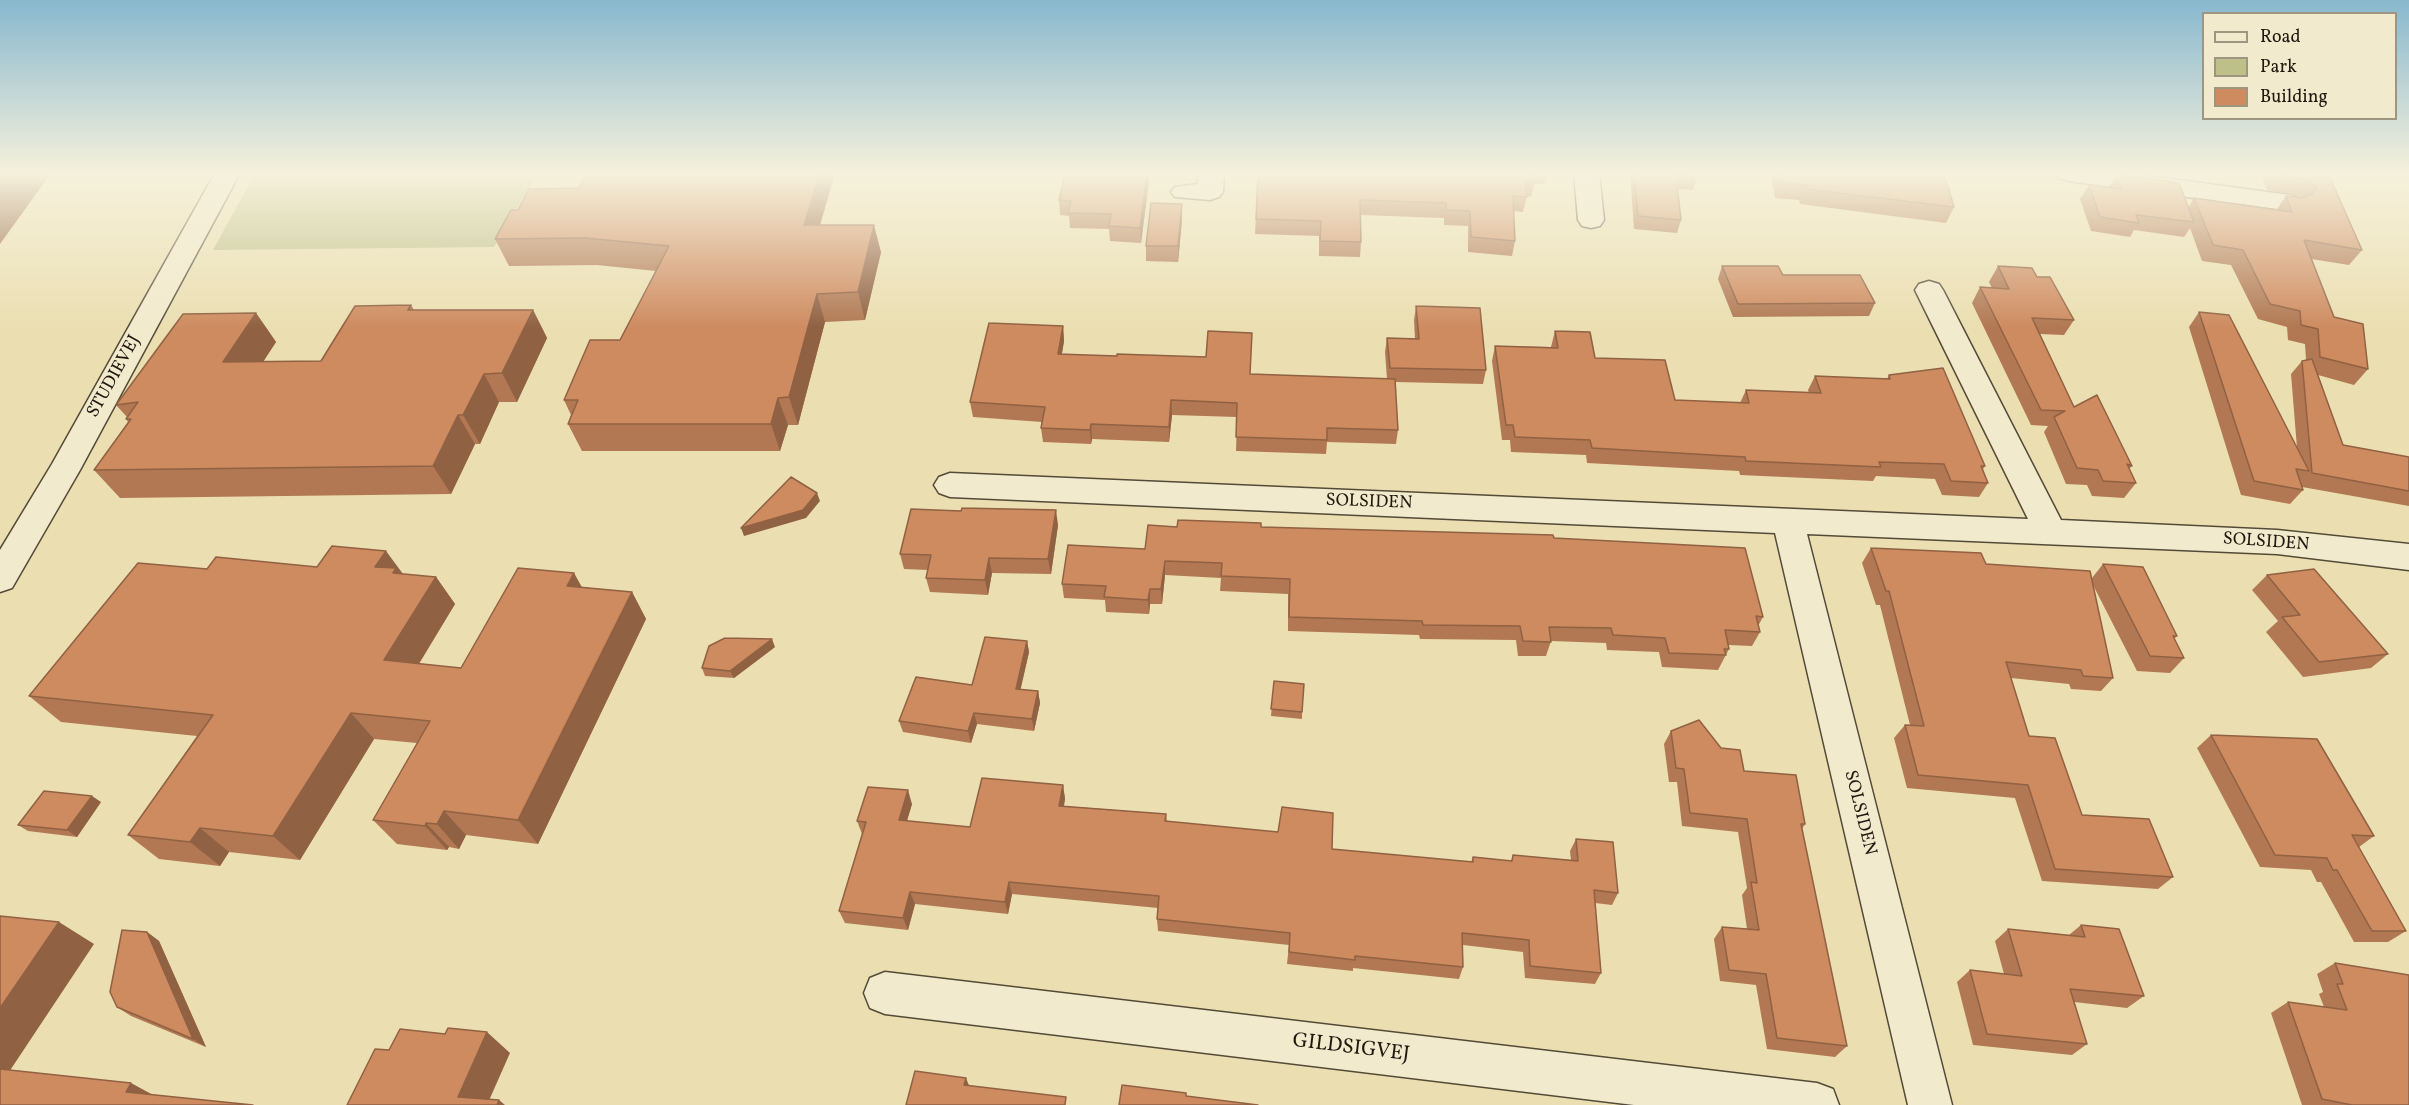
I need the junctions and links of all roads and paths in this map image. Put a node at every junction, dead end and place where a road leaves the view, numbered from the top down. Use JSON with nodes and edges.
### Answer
{"nodes":[{"id":1,"x":200,"y":225,"type":"edge"},
{"id":2,"x":1929,"y":290,"type":"dead end"},
{"id":3,"x":950,"y":485,"type":"dead end"},
{"id":4,"x":1788,"y":521,"type":"junction"},
{"id":5,"x":2051,"y":533,"type":"junction"},
{"id":6,"x":2409,"y":557,"type":"edge"},
{"id":7,"x":0,"y":579,"type":"edge"},
{"id":8,"x":885,"y":993,"type":"dead end"},
{"id":9,"x":1816,"y":1105,"type":"edge"},
{"id":10,"x":1930,"y":1105,"type":"edge"}],
"edges":[{"from":1,"to":7,"type":"street","name":"STUDIEVEJ"},
{"from":2,"to":5,"type":"street"},
{"from":3,"to":4,"type":"street","name":"SOLSIDEN"},
{"from":4,"to":5,"type":"street","name":"SOLSIDEN"},
{"from":4,"to":10,"type":"street","name":"SOLSIDEN"},
{"from":5,"to":6,"type":"street","name":"SOLSIDEN"},
{"from":8,"to":9,"type":"street","name":"GILDSIGVEJ"}]}
